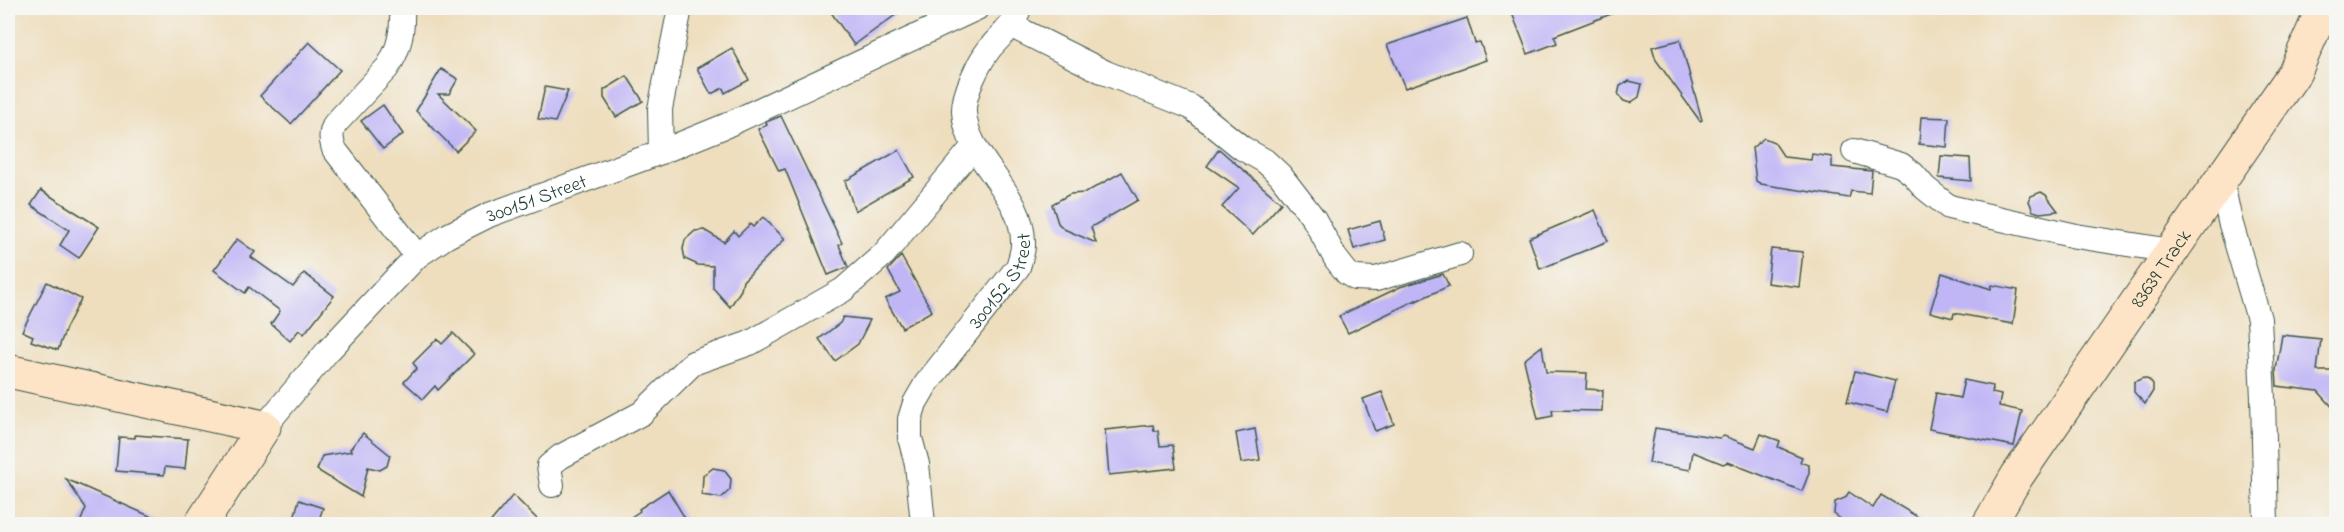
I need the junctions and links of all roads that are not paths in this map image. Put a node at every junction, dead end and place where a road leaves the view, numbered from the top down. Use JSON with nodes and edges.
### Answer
{"nodes":[{"id":1,"x":402,"y":8,"type":"edge"},
{"id":2,"x":680,"y":8,"type":"edge"},
{"id":3,"x":977,"y":8,"type":"edge"},
{"id":4,"x":2323,"y":8,"type":"edge"},
{"id":5,"x":1015,"y":17,"type":"edge"},
{"id":6,"x":974,"y":146,"type":"junction"},
{"id":7,"x":1854,"y":151,"type":"dead end"},
{"id":8,"x":661,"y":152,"type":"junction"},
{"id":9,"x":2221,"y":179,"type":"junction"},
{"id":10,"x":2172,"y":251,"type":"junction"},
{"id":11,"x":1460,"y":254,"type":"dead end"},
{"id":12,"x":417,"y":256,"type":"junction"},
{"id":13,"x":13,"y":373,"type":"edge"},
{"id":14,"x":264,"y":427,"type":"junction"},
{"id":15,"x":552,"y":485,"type":"dead end"},
{"id":16,"x":201,"y":525,"type":"edge"},
{"id":17,"x":922,"y":525,"type":"edge"},
{"id":18,"x":1989,"y":525,"type":"edge"},
{"id":19,"x":2266,"y":525,"type":"edge"}],
"edges":[{"from":1,"to":12,"type":"street"},
{"from":2,"to":8,"type":"street"},
{"from":3,"to":8,"type":"street","name":"300151 Street"},
{"from":4,"to":9,"type":"street","name":"83639 Track"},
{"from":5,"to":6,"type":"street","name":"300152 Street"},
{"from":5,"to":11,"type":"street"},
{"from":6,"to":15,"type":"street"},
{"from":6,"to":17,"type":"street","name":"300152 Street"},
{"from":7,"to":10,"type":"street"},
{"from":8,"to":12,"type":"street","name":"300151 Street"},
{"from":9,"to":10,"type":"street","name":"83639 Track"},
{"from":9,"to":19,"type":"street"},
{"from":10,"to":18,"type":"street","name":"83639 Track"},
{"from":12,"to":14,"type":"street","name":"300151 Street"},
{"from":13,"to":14,"type":"street"},
{"from":14,"to":16,"type":"street","name":"300151 Street"}]}
